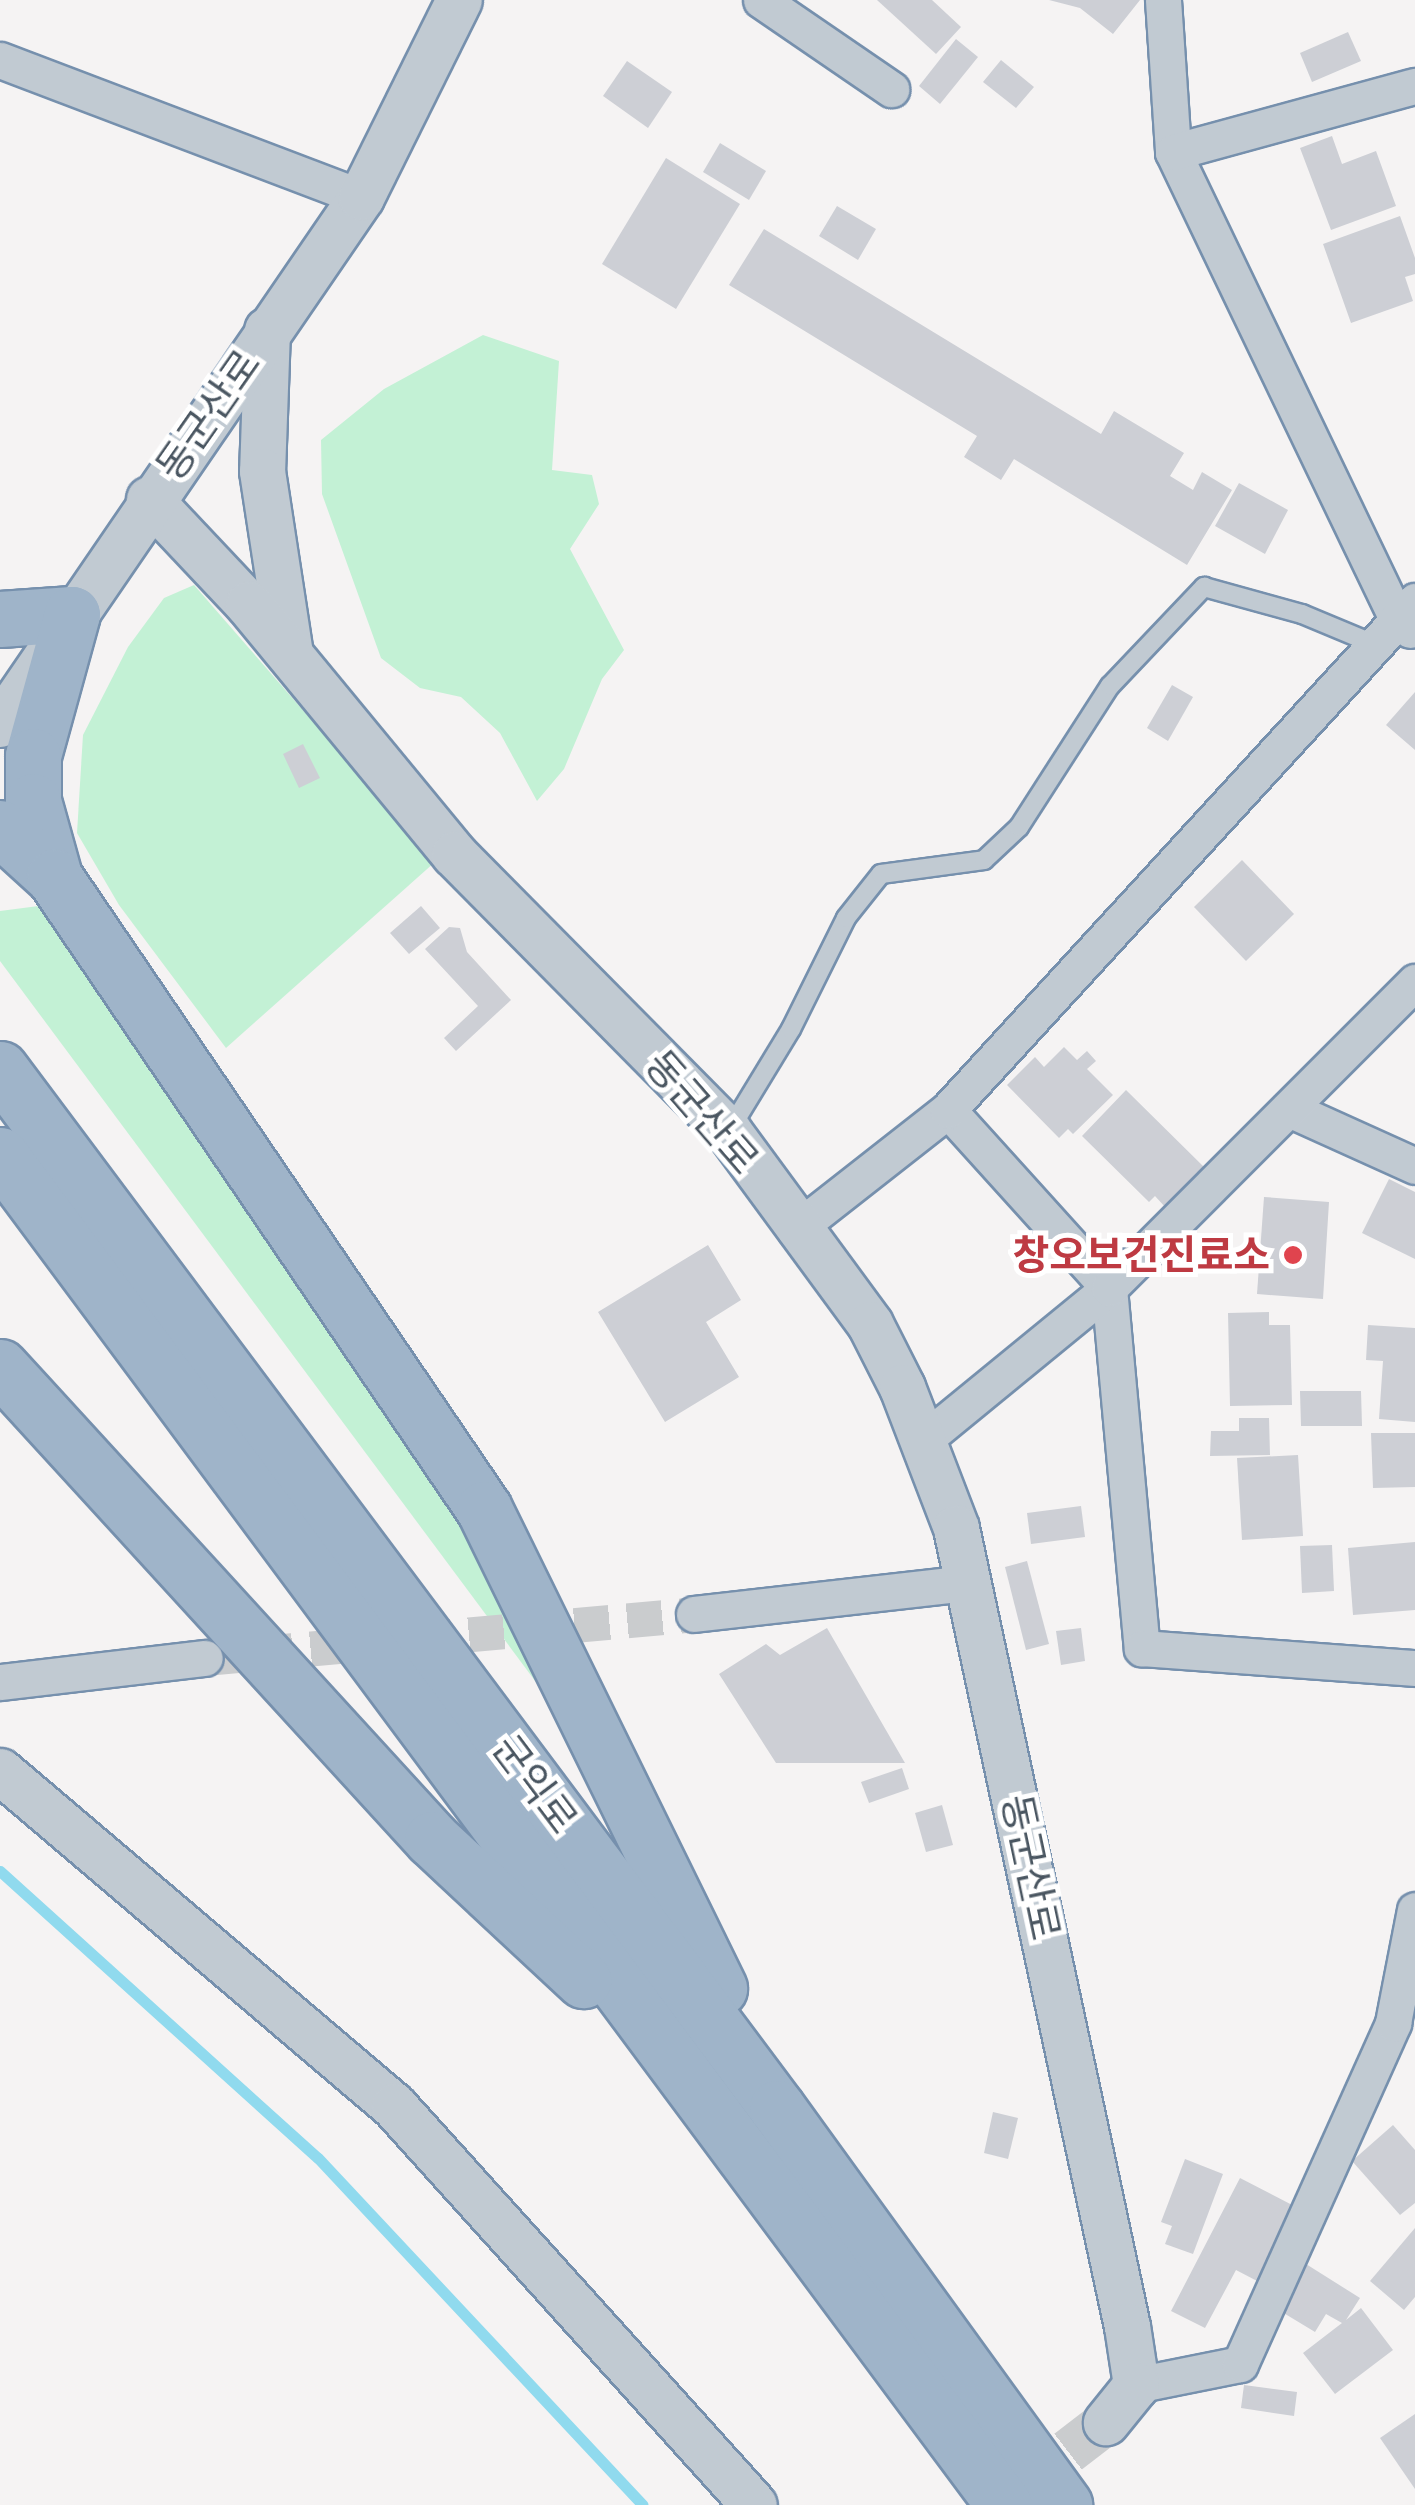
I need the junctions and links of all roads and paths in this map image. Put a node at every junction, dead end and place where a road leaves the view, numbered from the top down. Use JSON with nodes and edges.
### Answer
{"nodes":[{"id":1,"x":460,"y":0,"type":"edge"},
{"id":2,"x":761,"y":0,"type":"edge"},
{"id":3,"x":1163,"y":0,"type":"edge"},
{"id":4,"x":0,"y":60,"type":"edge"},
{"id":5,"x":1415,"y":86,"type":"edge"},
{"id":6,"x":891,"y":89,"type":"dead end"},
{"id":7,"x":1172,"y":152,"type":"junction"},
{"id":8,"x":361,"y":197,"type":"junction"},
{"id":9,"x":268,"y":330,"type":"junction"},
{"id":10,"x":149,"y":499,"type":"junction"},
{"id":11,"x":72,"y":614,"type":"junction"},
{"id":12,"x":0,"y":619,"type":"edge"},
{"id":13,"x":1400,"y":624,"type":"edge"},
{"id":14,"x":291,"y":655,"type":"junction"},
{"id":15,"x":0,"y":724,"type":"edge"},
{"id":16,"x":0,"y":828,"type":"edge"},
{"id":17,"x":54,"y":877,"type":"junction"},
{"id":18,"x":1415,"y":982,"type":"edge"},
{"id":19,"x":0,"y":1069,"type":"edge"},
{"id":20,"x":948,"y":1110,"type":"junction"},
{"id":21,"x":1289,"y":1110,"type":"junction"},
{"id":22,"x":729,"y":1132,"type":"junction"},
{"id":23,"x":0,"y":1155,"type":"edge"},
{"id":24,"x":1415,"y":1166,"type":"edge"},
{"id":25,"x":795,"y":1230,"type":"junction"},
{"id":26,"x":1109,"y":1288,"type":"junction"},
{"id":27,"x":0,"y":1366,"type":"edge"},
{"id":28,"x":926,"y":1438,"type":"junction"},
{"id":29,"x":968,"y":1583,"type":"junction"},
{"id":30,"x":694,"y":1614,"type":"tunnel mouth"},
{"id":31,"x":205,"y":1658,"type":"tunnel mouth"},
{"id":32,"x":1415,"y":1668,"type":"edge"},
{"id":33,"x":0,"y":1682,"type":"edge"},
{"id":34,"x":0,"y":1771,"type":"edge"},
{"id":35,"x":1415,"y":1910,"type":"edge"},
{"id":36,"x":686,"y":2077,"type":"junction"},
{"id":37,"x":777,"y":2108,"type":"junction"},
{"id":38,"x":1136,"y":2385,"type":"junction"},
{"id":39,"x":1106,"y":2422,"type":"tunnel mouth"},
{"id":40,"x":754,"y":2505,"type":"edge"},
{"id":41,"x":1004,"y":2505,"type":"edge"},
{"id":42,"x":1064,"y":2505,"type":"edge"}],
"edges":[{"from":1,"to":8,"type":"street","name":"동군산로"},
{"from":2,"to":6,"type":"street"},
{"from":3,"to":7,"type":"street"},
{"from":4,"to":8,"type":"street"},
{"from":5,"to":7,"type":"street"},
{"from":7,"to":13,"type":"street"},
{"from":8,"to":9,"type":"street","name":"동군산로"},
{"from":9,"to":10,"type":"street","name":"동군산로"},
{"from":9,"to":14,"type":"street"},
{"from":10,"to":11,"type":"street"},
{"from":10,"to":14,"type":"street","name":"동군산로"},
{"from":11,"to":12,"type":"highway"},
{"from":11,"to":15,"type":"street"},
{"from":11,"to":17,"type":"highway"},
{"from":13,"to":20,"type":"street"},
{"from":13,"to":22,"type":"lane"},
{"from":14,"to":22,"type":"street","name":"동군산로"},
{"from":16,"to":17,"type":"highway"},
{"from":17,"to":37,"type":"highway"},
{"from":18,"to":21,"type":"street"},
{"from":19,"to":37,"type":"highway","name":"군익로"},
{"from":20,"to":25,"type":"street"},
{"from":20,"to":26,"type":"street"},
{"from":21,"to":24,"type":"street"},
{"from":21,"to":26,"type":"street"},
{"from":22,"to":25,"type":"street","name":"동군산로"},
{"from":23,"to":36,"type":"highway","name":"군익로"},
{"from":25,"to":28,"type":"street","name":"동군산로"},
{"from":26,"to":28,"type":"street"},
{"from":26,"to":32,"type":"street"},
{"from":27,"to":36,"type":"highway"},
{"from":28,"to":29,"type":"street","name":"동군산로"},
{"from":29,"to":30,"type":"street"},
{"from":29,"to":38,"type":"street","name":"동군산로"},
{"from":31,"to":33,"type":"street"},
{"from":34,"to":40,"type":"street"},
{"from":35,"to":38,"type":"street"},
{"from":36,"to":41,"type":"highway","name":"군익로"},
{"from":37,"to":42,"type":"highway","name":"군익로"},
{"from":38,"to":39,"type":"street"}]}
